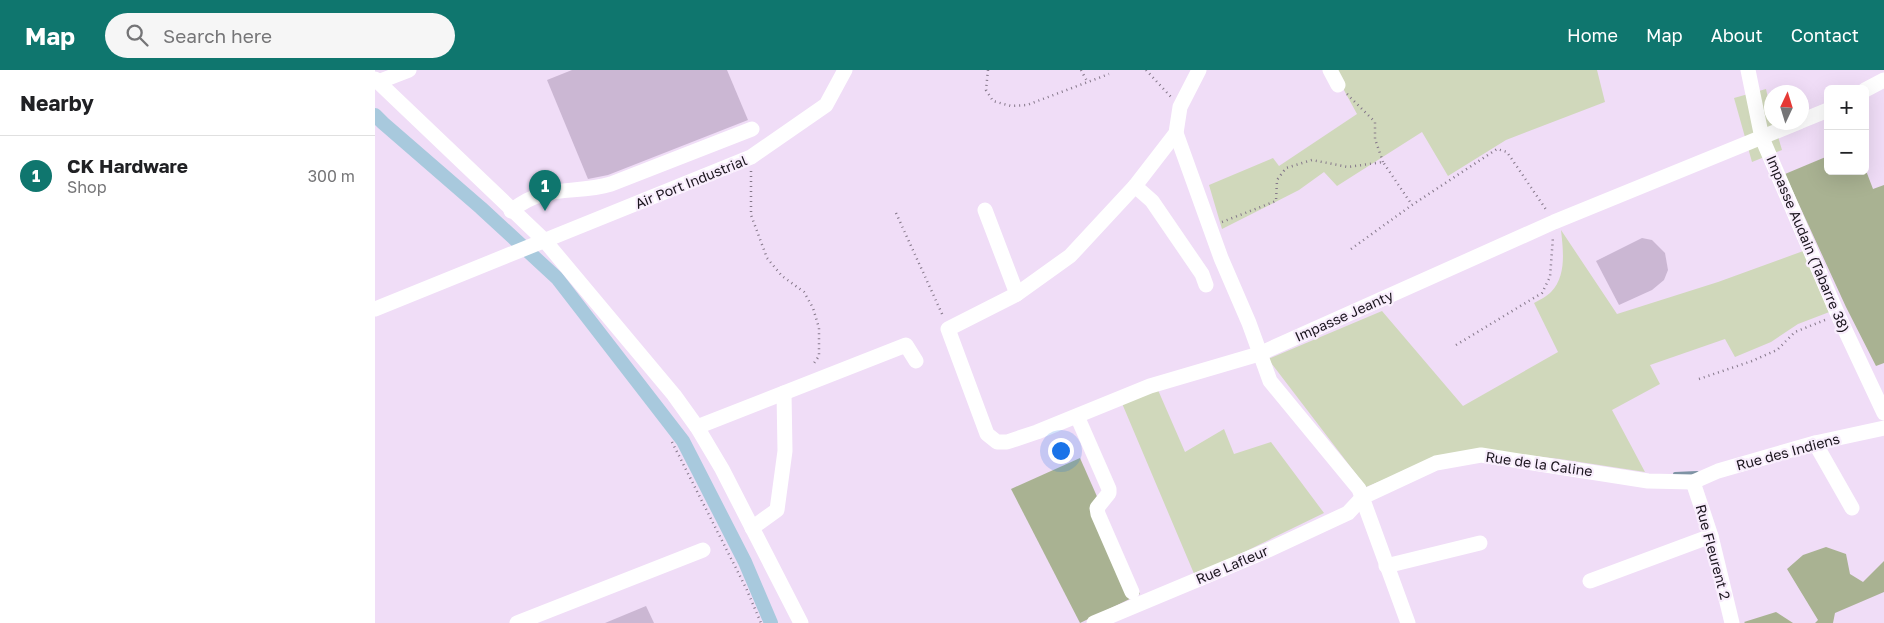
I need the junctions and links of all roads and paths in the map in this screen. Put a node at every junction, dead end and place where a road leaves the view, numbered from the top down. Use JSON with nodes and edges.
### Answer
{"nodes":[{"id":1,"x":409,"y":70,"type":"edge"},
{"id":2,"x":845,"y":70,"type":"edge"},
{"id":3,"x":988,"y":70,"type":"edge"},
{"id":4,"x":1081,"y":70,"type":"edge"},
{"id":5,"x":1146,"y":70,"type":"edge"},
{"id":6,"x":1330,"y":70,"type":"edge"},
{"id":7,"x":1748,"y":70,"type":"edge"},
{"id":8,"x":1109,"y":74,"type":"dead end"},
{"id":9,"x":1192,"y":74,"type":"edge"},
{"id":10,"x":377,"y":80,"type":"edge"},
{"id":11,"x":1884,"y":80,"type":"edge"},
{"id":12,"x":1088,"y":83,"type":"junction"},
{"id":13,"x":1338,"y":85,"type":"joint"},
{"id":14,"x":1869,"y":88,"type":"edge"},
{"id":15,"x":1180,"y":107,"type":"junction"},
{"id":16,"x":1824,"y":112,"type":"edge"},
{"id":17,"x":1809,"y":118,"type":"edge"},
{"id":18,"x":752,"y":130,"type":"dead end"},
{"id":19,"x":1781,"y":130,"type":"edge"},
{"id":20,"x":1176,"y":133,"type":"junction"},
{"id":21,"x":1762,"y":138,"type":"junction"},
{"id":22,"x":751,"y":157,"type":"junction"},
{"id":23,"x":1383,"y":162,"type":"junction"},
{"id":24,"x":1135,"y":186,"type":"junction"},
{"id":25,"x":1412,"y":205,"type":"junction"},
{"id":26,"x":985,"y":210,"type":"dead end"},
{"id":27,"x":511,"y":211,"type":"junction"},
{"id":28,"x":896,"y":213,"type":"dead end"},
{"id":29,"x":1555,"y":222,"type":"junction"},
{"id":30,"x":1210,"y":226,"type":"junction"},
{"id":31,"x":541,"y":243,"type":"junction"},
{"id":32,"x":1351,"y":249,"type":"dead end"},
{"id":33,"x":1206,"y":285,"type":"dead end"},
{"id":34,"x":1017,"y":294,"type":"junction"},
{"id":35,"x":375,"y":309,"type":"edge"},
{"id":36,"x":1838,"y":315,"type":"junction"},
{"id":37,"x":949,"y":329,"type":"junction"},
{"id":38,"x":1456,"y":345,"type":"dead end"},
{"id":39,"x":1259,"y":354,"type":"junction"},
{"id":40,"x":916,"y":361,"type":"dead end"},
{"id":41,"x":1699,"y":379,"type":"dead end"},
{"id":42,"x":800,"y":386,"type":"junction"},
{"id":43,"x":783,"y":393,"type":"junction"},
{"id":44,"x":1884,"y":413,"type":"edge"},
{"id":45,"x":1077,"y":416,"type":"junction"},
{"id":46,"x":697,"y":427,"type":"junction"},
{"id":47,"x":1884,"y":428,"type":"edge"},
{"id":48,"x":672,"y":442,"type":"dead end"},
{"id":49,"x":1815,"y":443,"type":"junction"},
{"id":50,"x":1693,"y":482,"type":"junction"},
{"id":51,"x":1363,"y":497,"type":"junction"},
{"id":52,"x":1851,"y":508,"type":"dead end"},
{"id":53,"x":752,"y":528,"type":"junction"},
{"id":54,"x":1711,"y":536,"type":"junction"},
{"id":55,"x":1480,"y":543,"type":"dead end"},
{"id":56,"x":703,"y":550,"type":"dead end"},
{"id":57,"x":1387,"y":566,"type":"junction"},
{"id":58,"x":1590,"y":581,"type":"dead end"},
{"id":59,"x":1132,"y":592,"type":"dead end"},
{"id":60,"x":517,"y":623,"type":"edge"},
{"id":61,"x":761,"y":623,"type":"edge"},
{"id":62,"x":801,"y":623,"type":"edge"},
{"id":63,"x":1094,"y":623,"type":"edge"},
{"id":64,"x":1408,"y":623,"type":"edge"},
{"id":65,"x":1732,"y":623,"type":"edge"}],
"edges":[{"from":1,"to":10,"type":"street"},
{"from":2,"to":22,"type":"street","name":"Air Port Industrial"},
{"from":3,"to":12,"type":"path"},
{"from":4,"to":12,"type":"path"},
{"from":5,"to":15,"type":"path"},
{"from":6,"to":13,"type":"street"},
{"from":7,"to":21,"type":"street","name":"Impasse Audain (Tabarre 38)"},
{"from":8,"to":12,"type":"path"},
{"from":9,"to":15,"type":"street"},
{"from":10,"to":27,"type":"street"},
{"from":11,"to":14,"type":"street"},
{"from":13,"to":23,"type":"path"},
{"from":15,"to":20,"type":"street"},
{"from":16,"to":17,"type":"street","name":"Impasse Jeanty"},
{"from":18,"to":27,"type":"street"},
{"from":19,"to":21,"type":"street","name":"Impasse Jeanty"},
{"from":20,"to":24,"type":"street"},
{"from":20,"to":30,"type":"street"},
{"from":21,"to":29,"type":"street","name":"Impasse Jeanty"},
{"from":21,"to":36,"type":"street","name":"Impasse Audain (Tabarre 38)"},
{"from":22,"to":31,"type":"street","name":"Air Port Industrial"},
{"from":22,"to":42,"type":"path"},
{"from":23,"to":25,"type":"path"},
{"from":23,"to":30,"type":"path"},
{"from":24,"to":33,"type":"street"},
{"from":24,"to":34,"type":"street"},
{"from":25,"to":29,"type":"path"},
{"from":25,"to":32,"type":"path"},
{"from":26,"to":34,"type":"street"},
{"from":27,"to":31,"type":"street"},
{"from":28,"to":37,"type":"path"},
{"from":29,"to":38,"type":"path"},
{"from":29,"to":39,"type":"street","name":"Impasse Jeanty"},
{"from":30,"to":39,"type":"street"},
{"from":31,"to":35,"type":"street","name":"Air Port Industrial"},
{"from":31,"to":46,"type":"street"},
{"from":34,"to":37,"type":"street"},
{"from":36,"to":41,"type":"path"},
{"from":36,"to":44,"type":"street","name":"Impasse Audain (Tabarre 38)"},
{"from":37,"to":45,"type":"street","name":"Impasse Jeanty"},
{"from":39,"to":45,"type":"street","name":"Impasse Jeanty"},
{"from":39,"to":51,"type":"street"},
{"from":40,"to":42,"type":"street"},
{"from":42,"to":43,"type":"street"},
{"from":43,"to":46,"type":"street"},
{"from":43,"to":53,"type":"street"},
{"from":45,"to":59,"type":"street"},
{"from":46,"to":53,"type":"street"},
{"from":47,"to":49,"type":"street","name":"Rue des Indiens"},
{"from":48,"to":61,"type":"path"},
{"from":49,"to":50,"type":"street","name":"Rue des Indiens"},
{"from":49,"to":52,"type":"street"},
{"from":50,"to":51,"type":"street","name":"Rue de la Caline"},
{"from":50,"to":54,"type":"street","name":"Rue Fleurent 2"},
{"from":51,"to":57,"type":"street"},
{"from":51,"to":63,"type":"street","name":"Rue Lafleur"},
{"from":53,"to":62,"type":"street"},
{"from":54,"to":58,"type":"street"},
{"from":54,"to":65,"type":"street","name":"Rue Fleurent 2"},
{"from":55,"to":57,"type":"street"},
{"from":56,"to":60,"type":"street"},
{"from":57,"to":64,"type":"street"}]}
